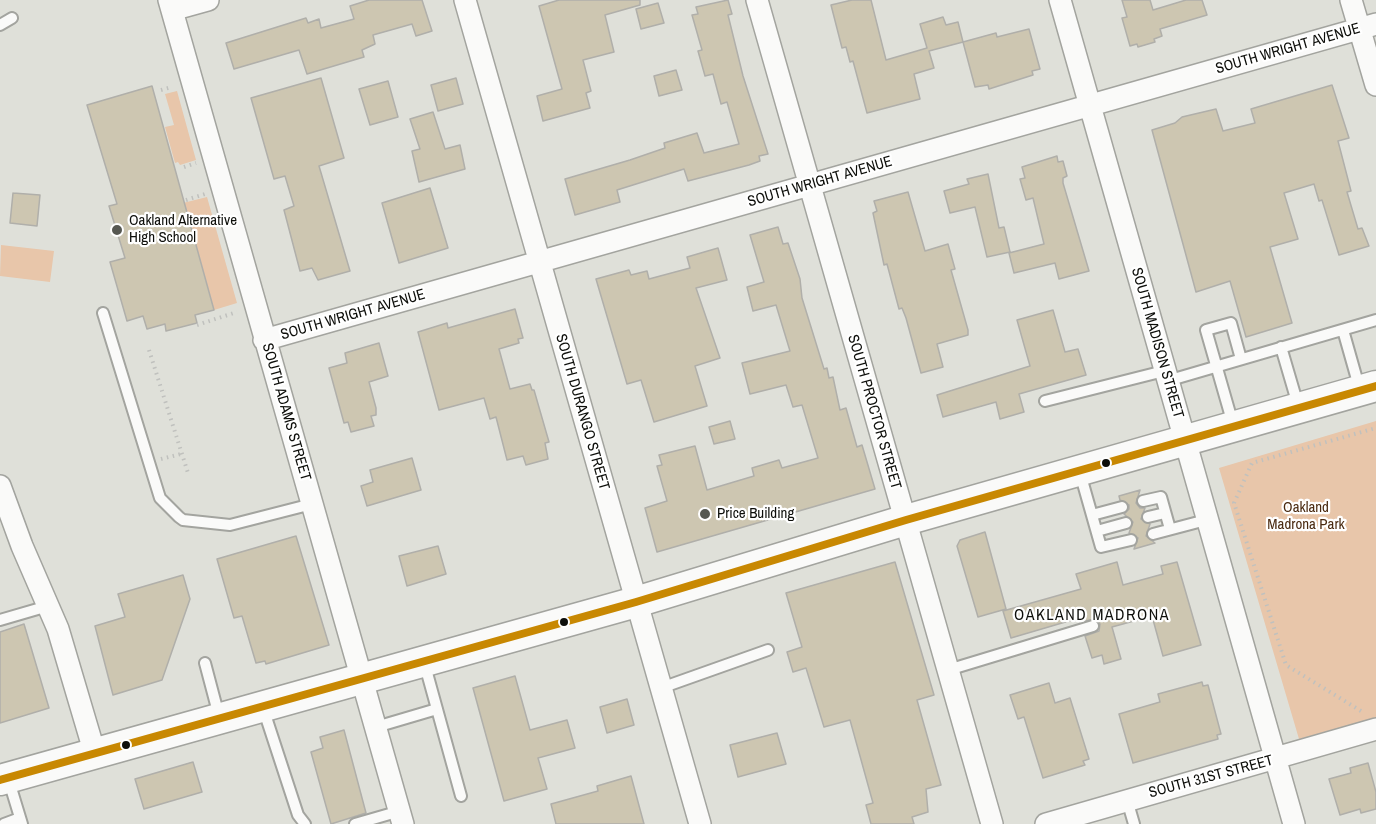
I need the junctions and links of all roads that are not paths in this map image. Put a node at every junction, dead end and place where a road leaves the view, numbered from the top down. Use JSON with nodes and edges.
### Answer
{"nodes":[{"id":1,"x":208,"y":0,"type":"edge"},
{"id":2,"x":465,"y":0,"type":"edge"},
{"id":3,"x":757,"y":0,"type":"edge"},
{"id":4,"x":1060,"y":0,"type":"edge"},
{"id":5,"x":1352,"y":0,"type":"edge"},
{"id":6,"x":171,"y":5,"type":"edge"},
{"id":7,"x":12,"y":18,"type":"dead end"},
{"id":8,"x":0,"y":26,"type":"edge"},
{"id":9,"x":1368,"y":26,"type":"edge"},
{"id":10,"x":1376,"y":85,"type":"edge"},
{"id":11,"x":1090,"y":104,"type":"junction"},
{"id":12,"x":809,"y":186,"type":"junction"},
{"id":13,"x":538,"y":262,"type":"junction"},
{"id":14,"x":103,"y":313,"type":"dead end"},
{"id":15,"x":1376,"y":320,"type":"edge"},
{"id":16,"x":1343,"y":330,"type":"junction"},
{"id":17,"x":264,"y":340,"type":"junction"},
{"id":18,"x":1281,"y":347,"type":"junction"},
{"id":19,"x":1241,"y":359,"type":"junction"},
{"id":20,"x":1218,"y":366,"type":"junction"},
{"id":21,"x":1166,"y":376,"type":"junction"},
{"id":22,"x":1368,"y":388,"type":"edge"},
{"id":23,"x":1046,"y":401,"type":"dead end"},
{"id":24,"x":1299,"y":408,"type":"junction"},
{"id":25,"x":1233,"y":428,"type":"junction"},
{"id":26,"x":1184,"y":441,"type":"junction"},
{"id":27,"x":1079,"y":470,"type":"junction"},
{"id":28,"x":0,"y":486,"type":"edge"},
{"id":29,"x":1143,"y":501,"type":"dead end"},
{"id":30,"x":312,"y":504,"type":"junction"},
{"id":31,"x":1122,"y":507,"type":"dead end"},
{"id":32,"x":1165,"y":513,"type":"junction"},
{"id":33,"x":1092,"y":515,"type":"junction"},
{"id":34,"x":1148,"y":517,"type":"dead end"},
{"id":35,"x":906,"y":520,"type":"junction"},
{"id":36,"x":1206,"y":520,"type":"junction"},
{"id":37,"x":1126,"y":523,"type":"dead end"},
{"id":38,"x":1170,"y":529,"type":"junction"},
{"id":39,"x":1097,"y":531,"type":"junction"},
{"id":40,"x":1153,"y":534,"type":"dead end"},
{"id":41,"x":1131,"y":540,"type":"dead end"},
{"id":42,"x":636,"y":602,"type":"junction"},
{"id":43,"x":48,"y":606,"type":"junction"},
{"id":44,"x":0,"y":620,"type":"edge"},
{"id":45,"x":1093,"y":626,"type":"dead end"},
{"id":46,"x":768,"y":650,"type":"dead end"},
{"id":47,"x":423,"y":662,"type":"junction"},
{"id":48,"x":205,"y":663,"type":"dead end"},
{"id":49,"x":948,"y":670,"type":"junction"},
{"id":50,"x":362,"y":679,"type":"junction"},
{"id":51,"x":661,"y":688,"type":"junction"},
{"id":52,"x":263,"y":707,"type":"junction"},
{"id":53,"x":437,"y":709,"type":"junction"},
{"id":54,"x":220,"y":719,"type":"junction"},
{"id":55,"x":1372,"y":719,"type":"edge"},
{"id":56,"x":376,"y":727,"type":"junction"},
{"id":57,"x":95,"y":754,"type":"junction"},
{"id":58,"x":1276,"y":759,"type":"junction"},
{"id":59,"x":4,"y":779,"type":"edge"},
{"id":60,"x":461,"y":796,"type":"dead end"},
{"id":61,"x":1127,"y":800,"type":"junction"},
{"id":62,"x":401,"y":817,"type":"edge"},
{"id":63,"x":21,"y":821,"type":"edge"},
{"id":64,"x":4,"y":824,"type":"edge"},
{"id":65,"x":305,"y":824,"type":"edge"},
{"id":66,"x":354,"y":824,"type":"edge"},
{"id":67,"x":700,"y":824,"type":"edge"},
{"id":68,"x":992,"y":824,"type":"edge"},
{"id":69,"x":1046,"y":824,"type":"edge"},
{"id":70,"x":1134,"y":824,"type":"edge"},
{"id":71,"x":1294,"y":824,"type":"edge"}],
"edges":[{"from":1,"to":6,"type":"street"},
{"from":2,"to":13,"type":"street","name":"SOUTH DURANGO STREET"},
{"from":3,"to":12,"type":"street","name":"SOUTH PROCTOR STREET"},
{"from":4,"to":11,"type":"street","name":"SOUTH MADISON STREET"},
{"from":5,"to":9,"type":"street"},
{"from":6,"to":17,"type":"street","name":"SOUTH ADAMS STREET"},
{"from":7,"to":8,"type":"lane"},
{"from":9,"to":10,"type":"street"},
{"from":9,"to":11,"type":"street","name":"SOUTH WRIGHT AVENUE"},
{"from":11,"to":12,"type":"street","name":"SOUTH WRIGHT AVENUE"},
{"from":11,"to":21,"type":"street","name":"SOUTH MADISON STREET"},
{"from":12,"to":13,"type":"street","name":"SOUTH WRIGHT AVENUE"},
{"from":12,"to":35,"type":"street","name":"SOUTH PROCTOR STREET"},
{"from":13,"to":17,"type":"street","name":"SOUTH WRIGHT AVENUE"},
{"from":13,"to":42,"type":"street","name":"SOUTH DURANGO STREET"},
{"from":14,"to":30,"type":"lane"},
{"from":15,"to":16,"type":"lane"},
{"from":16,"to":18,"type":"lane"},
{"from":16,"to":22,"type":"lane"},
{"from":17,"to":30,"type":"street","name":"SOUTH ADAMS STREET"},
{"from":18,"to":19,"type":"lane"},
{"from":18,"to":24,"type":"lane"},
{"from":19,"to":20,"type":"lane"},
{"from":19,"to":20,"type":"lane"},
{"from":20,"to":21,"type":"lane"},
{"from":20,"to":25,"type":"lane"},
{"from":21,"to":23,"type":"lane"},
{"from":21,"to":26,"type":"street","name":"SOUTH MADISON STREET"},
{"from":22,"to":24,"type":"main road"},
{"from":24,"to":25,"type":"main road"},
{"from":25,"to":26,"type":"main road"},
{"from":26,"to":27,"type":"main road"},
{"from":26,"to":36,"type":"street","name":"SOUTH MADISON STREET"},
{"from":27,"to":33,"type":"lane"},
{"from":27,"to":35,"type":"main road"},
{"from":28,"to":43,"type":"street"},
{"from":29,"to":32,"type":"lane"},
{"from":30,"to":50,"type":"street","name":"SOUTH ADAMS STREET"},
{"from":31,"to":33,"type":"lane"},
{"from":32,"to":34,"type":"lane"},
{"from":32,"to":38,"type":"lane"},
{"from":33,"to":39,"type":"lane"},
{"from":35,"to":42,"type":"main road"},
{"from":35,"to":49,"type":"street","name":"SOUTH PROCTOR STREET"},
{"from":36,"to":38,"type":"lane"},
{"from":36,"to":58,"type":"street","name":"SOUTH MADISON STREET"},
{"from":37,"to":39,"type":"lane"},
{"from":38,"to":40,"type":"lane"},
{"from":39,"to":41,"type":"lane"},
{"from":42,"to":47,"type":"main road"},
{"from":42,"to":51,"type":"street","name":"SOUTH DURANGO STREET"},
{"from":43,"to":44,"type":"lane"},
{"from":43,"to":57,"type":"street"},
{"from":45,"to":49,"type":"lane"},
{"from":46,"to":51,"type":"lane"},
{"from":47,"to":50,"type":"main road"},
{"from":47,"to":53,"type":"lane"},
{"from":48,"to":54,"type":"lane"},
{"from":49,"to":68,"type":"street","name":"SOUTH PROCTOR STREET"},
{"from":50,"to":52,"type":"main road"},
{"from":50,"to":56,"type":"street","name":"SOUTH ADAMS STREET"},
{"from":51,"to":67,"type":"street","name":"SOUTH DURANGO STREET"},
{"from":52,"to":54,"type":"main road"},
{"from":52,"to":65,"type":"lane"},
{"from":53,"to":56,"type":"lane"},
{"from":53,"to":60,"type":"lane"},
{"from":54,"to":57,"type":"main road"},
{"from":55,"to":58,"type":"street","name":"SOUTH 31ST STREET"},
{"from":56,"to":62,"type":"street","name":"SOUTH ADAMS STREET"},
{"from":57,"to":59,"type":"main road"},
{"from":58,"to":61,"type":"street","name":"SOUTH 31ST STREET"},
{"from":58,"to":71,"type":"street","name":"SOUTH MADISON STREET"},
{"from":59,"to":63,"type":"lane"},
{"from":61,"to":69,"type":"street","name":"SOUTH 31ST STREET"},
{"from":61,"to":70,"type":"lane"},
{"from":62,"to":66,"type":"lane"},
{"from":63,"to":64,"type":"lane"}]}
